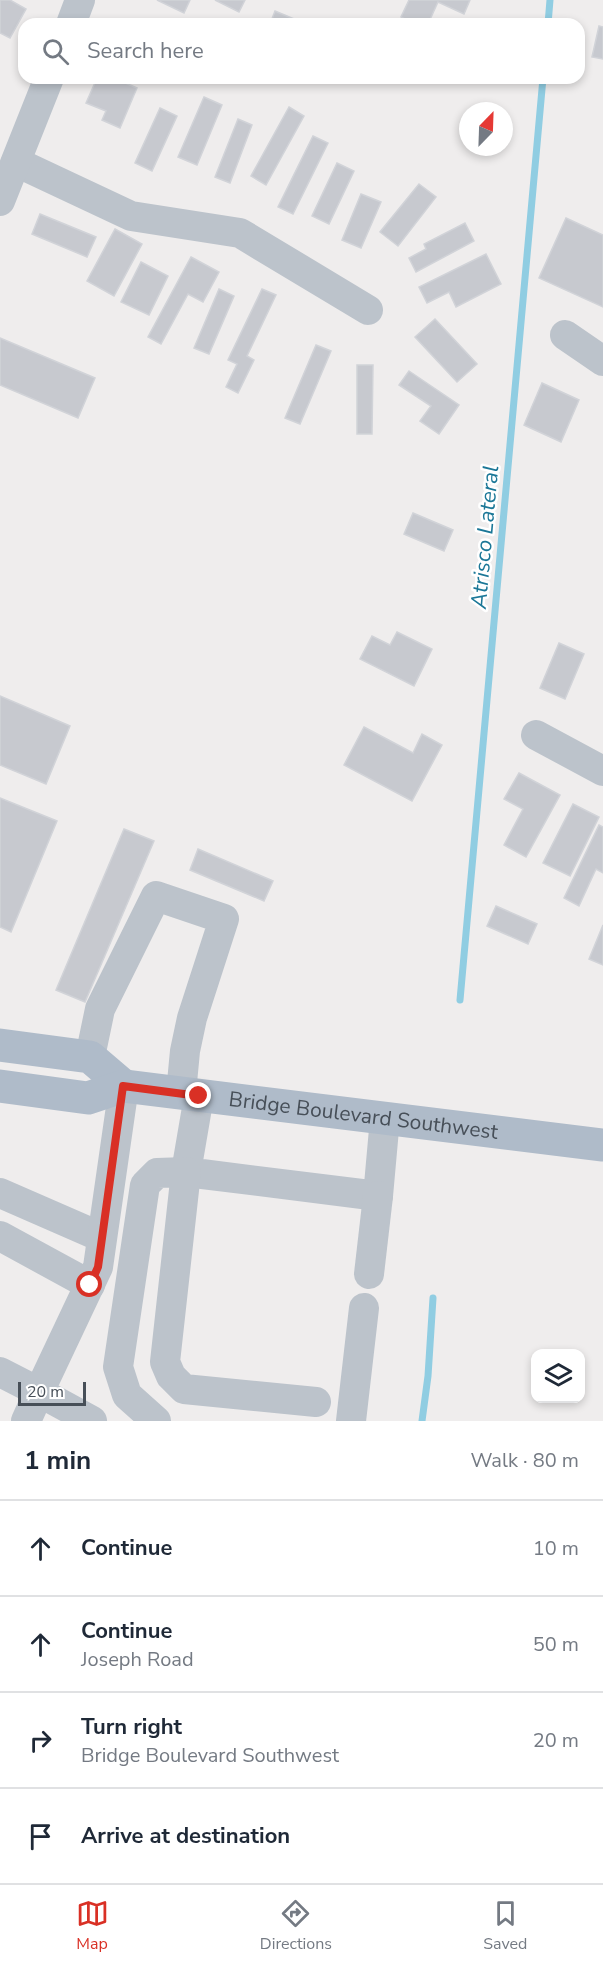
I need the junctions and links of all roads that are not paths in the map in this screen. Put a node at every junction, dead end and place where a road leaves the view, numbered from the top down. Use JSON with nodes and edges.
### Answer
{"nodes":[{"id":1,"x":80,"y":0,"type":"edge"},
{"id":2,"x":73,"y":18,"type":"edge"},
{"id":3,"x":48,"y":84,"type":"edge"},
{"id":4,"x":16,"y":162,"type":"junction"},
{"id":5,"x":0,"y":201,"type":"edge"},
{"id":6,"x":368,"y":310,"type":"dead end"},
{"id":7,"x":565,"y":335,"type":"dead end"},
{"id":8,"x":603,"y":360,"type":"edge"},
{"id":9,"x":536,"y":735,"type":"dead end"},
{"id":10,"x":603,"y":771,"type":"edge"},
{"id":11,"x":0,"y":1044,"type":"edge"},
{"id":12,"x":90,"y":1057,"type":"junction"},
{"id":13,"x":0,"y":1086,"type":"edge"},
{"id":14,"x":123,"y":1086,"type":"junction"},
{"id":15,"x":190,"y":1095,"type":"junction"},
{"id":16,"x":385,"y":1118,"type":"junction"},
{"id":17,"x":603,"y":1145,"type":"edge"},
{"id":18,"x":186,"y":1172,"type":"junction"},
{"id":19,"x":0,"y":1193,"type":"edge"},
{"id":20,"x":378,"y":1196,"type":"junction"},
{"id":21,"x":0,"y":1236,"type":"edge"},
{"id":22,"x":101,"y":1237,"type":"junction"},
{"id":23,"x":369,"y":1274,"type":"dead end"},
{"id":24,"x":90,"y":1285,"type":"junction"},
{"id":25,"x":364,"y":1308,"type":"dead end"},
{"id":26,"x":0,"y":1372,"type":"edge"},
{"id":27,"x":39,"y":1392,"type":"junction"},
{"id":28,"x":316,"y":1402,"type":"dead end"},
{"id":29,"x":26,"y":1421,"type":"edge"},
{"id":30,"x":92,"y":1421,"type":"edge"},
{"id":31,"x":156,"y":1421,"type":"edge"},
{"id":32,"x":351,"y":1421,"type":"edge"}],
"edges":[{"from":1,"to":2,"type":"street"},
{"from":3,"to":4,"type":"street"},
{"from":4,"to":5,"type":"street"},
{"from":4,"to":6,"type":"street"},
{"from":7,"to":8,"type":"street"},
{"from":9,"to":10,"type":"street"},
{"from":11,"to":12,"type":"main road"},
{"from":12,"to":14,"type":"main road"},
{"from":12,"to":15,"type":"street"},
{"from":13,"to":14,"type":"main road","name":"Bridge Boulevard Southwest"},
{"from":14,"to":15,"type":"main road","name":"Bridge Boulevard Southwest"},
{"from":14,"to":22,"type":"street"},
{"from":15,"to":16,"type":"main road","name":"Bridge Boulevard Southwest"},
{"from":15,"to":18,"type":"street"},
{"from":16,"to":17,"type":"main road","name":"Bridge Boulevard Southwest"},
{"from":16,"to":20,"type":"street"},
{"from":18,"to":20,"type":"street"},
{"from":18,"to":28,"type":"street"},
{"from":18,"to":31,"type":"street"},
{"from":19,"to":22,"type":"street"},
{"from":20,"to":23,"type":"street"},
{"from":21,"to":24,"type":"street"},
{"from":22,"to":24,"type":"street"},
{"from":24,"to":27,"type":"street"},
{"from":25,"to":32,"type":"street"},
{"from":26,"to":27,"type":"street"},
{"from":27,"to":29,"type":"street"},
{"from":27,"to":30,"type":"street"}]}
